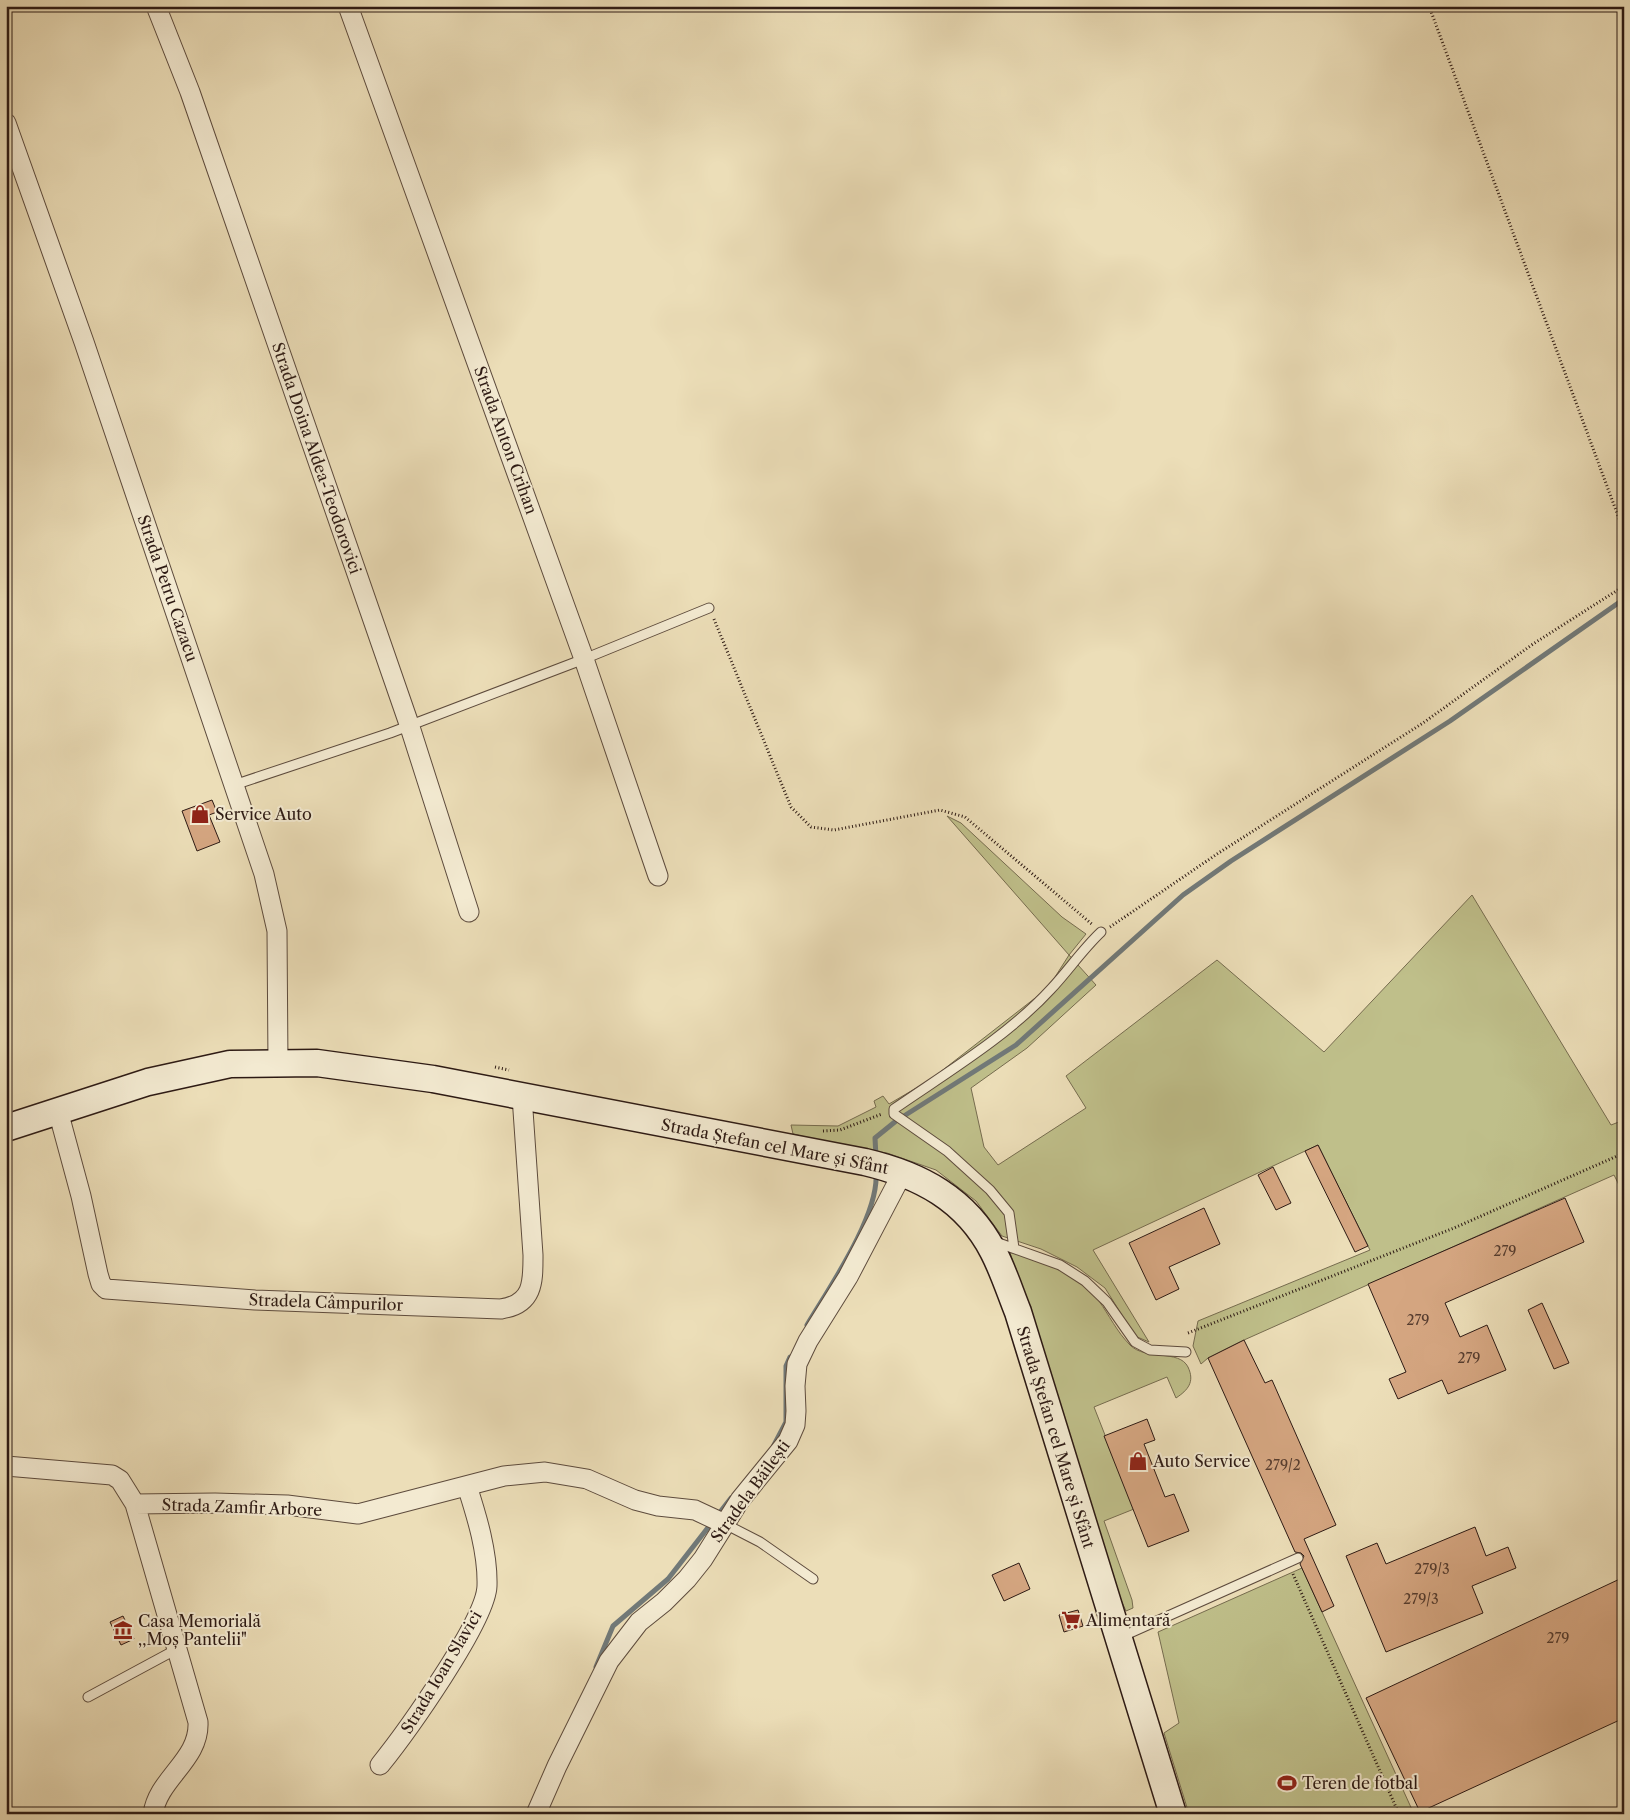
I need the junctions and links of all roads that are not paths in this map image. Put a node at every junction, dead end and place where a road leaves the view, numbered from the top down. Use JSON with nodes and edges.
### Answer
{"nodes":[{"id":1,"x":156,"y":6,"type":"edge"},
{"id":2,"x":348,"y":6,"type":"edge"},
{"id":3,"x":6,"y":123,"type":"edge"},
{"id":4,"x":710,"y":608,"type":"road end"},
{"id":5,"x":584,"y":659,"type":"junction"},
{"id":6,"x":410,"y":724,"type":"junction"},
{"id":7,"x":234,"y":785,"type":"junction"},
{"id":8,"x":658,"y":876,"type":"dead end"},
{"id":9,"x":470,"y":912,"type":"dead end"},
{"id":10,"x":1101,"y":932,"type":"road end"},
{"id":11,"x":278,"y":1063,"type":"junction"},
{"id":12,"x":522,"y":1096,"type":"junction"},
{"id":13,"x":58,"y":1110,"type":"junction"},
{"id":14,"x":6,"y":1128,"type":"edge"},
{"id":15,"x":897,"y":1170,"type":"junction"},
{"id":16,"x":986,"y":1239,"type":"junction"},
{"id":17,"x":1014,"y":1248,"type":"junction"},
{"id":18,"x":1186,"y":1352,"type":"dead end"},
{"id":19,"x":6,"y":1466,"type":"edge"},
{"id":20,"x":467,"y":1486,"type":"junction"},
{"id":21,"x":135,"y":1504,"type":"junction"},
{"id":22,"x":725,"y":1524,"type":"junction"},
{"id":23,"x":1298,"y":1558,"type":"dead end"},
{"id":24,"x":812,"y":1579,"type":"dead end"},
{"id":25,"x":1119,"y":1638,"type":"junction"},
{"id":26,"x":177,"y":1650,"type":"junction"},
{"id":27,"x":88,"y":1698,"type":"dead end"},
{"id":28,"x":380,"y":1765,"type":"dead end"},
{"id":29,"x":153,"y":1814,"type":"edge"},
{"id":30,"x":536,"y":1814,"type":"edge"},
{"id":31,"x":1173,"y":1814,"type":"edge"}],
"edges":[{"from":1,"to":6,"type":"street","name":"Strada Doina Aldea-Teodorovici"},
{"from":2,"to":5,"type":"street","name":"Strada Anton Crihan"},
{"from":3,"to":7,"type":"street","name":"Strada Petru Cazacu"},
{"from":4,"to":5,"type":"lane"},
{"from":5,"to":6,"type":"lane"},
{"from":5,"to":8,"type":"street","name":"Strada Anton Crihan"},
{"from":6,"to":7,"type":"lane"},
{"from":6,"to":9,"type":"street","name":"Strada Doina Aldea-Teodorovici"},
{"from":7,"to":11,"type":"street","name":"Strada Petru Cazacu"},
{"from":10,"to":17,"type":"lane"},
{"from":11,"to":12,"type":"main road","name":"Strada Ștefan cel Mare și Sfânt"},
{"from":11,"to":13,"type":"main road","name":"Strada Ștefan cel Mare și Sfânt"},
{"from":12,"to":13,"type":"street","name":"Stradela Câmpurilor"},
{"from":12,"to":15,"type":"main road","name":"Strada Ștefan cel Mare și Sfânt"},
{"from":13,"to":14,"type":"main road","name":"Strada Ștefan cel Mare și Sfânt"},
{"from":15,"to":16,"type":"main road","name":"Strada Ștefan cel Mare și Sfânt"},
{"from":15,"to":22,"type":"street","name":"Stradela Băilești"},
{"from":16,"to":17,"type":"lane"},
{"from":16,"to":25,"type":"main road","name":"Strada Ștefan cel Mare și Sfânt"},
{"from":17,"to":18,"type":"lane"},
{"from":19,"to":21,"type":"street","name":"Strada Zamfir Arbore"},
{"from":20,"to":21,"type":"street","name":"Strada Zamfir Arbore"},
{"from":20,"to":22,"type":"street","name":"Strada Zamfir Arbore"},
{"from":20,"to":28,"type":"street","name":"Strada Ioan Slavici"},
{"from":21,"to":26,"type":"street","name":"Strada Zamfir Arbore"},
{"from":22,"to":24,"type":"lane"},
{"from":22,"to":30,"type":"street","name":"Stradela Băilești"},
{"from":23,"to":25,"type":"lane"},
{"from":25,"to":31,"type":"main road","name":"Strada Ștefan cel Mare și Sfânt"},
{"from":26,"to":27,"type":"lane"},
{"from":26,"to":29,"type":"street","name":"Strada Zamfir Arbore"}]}
